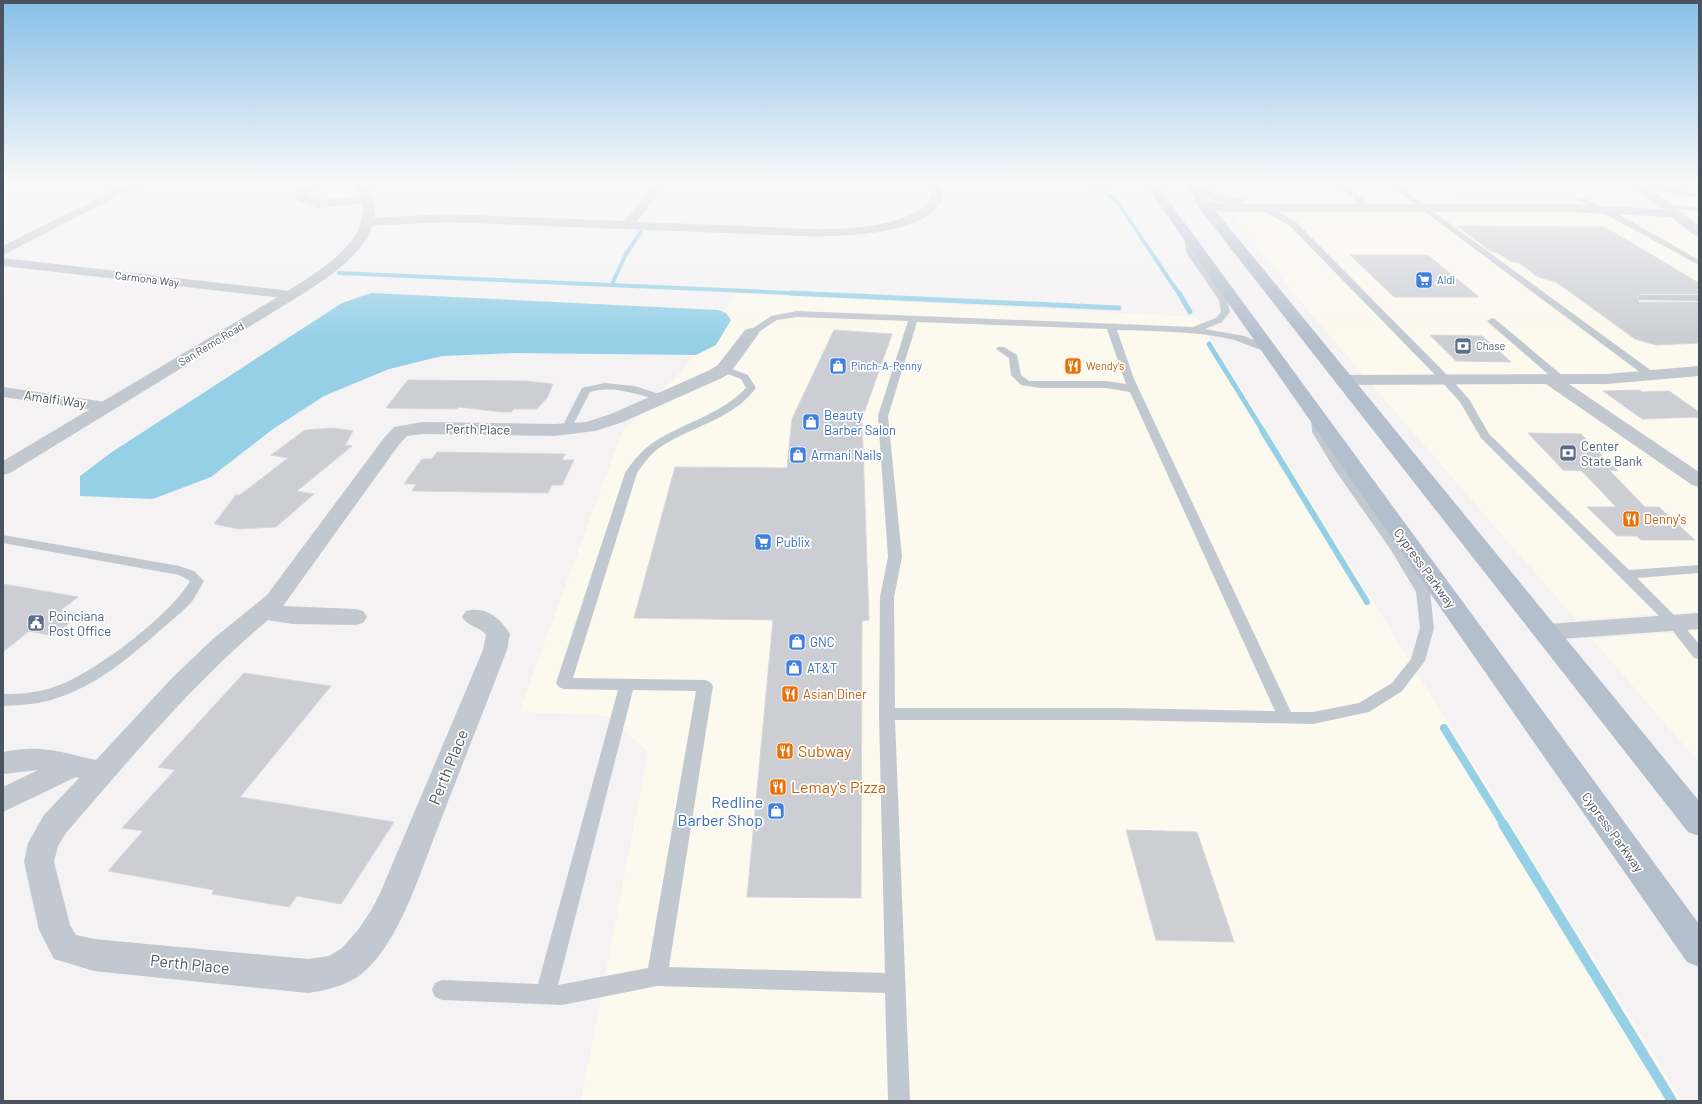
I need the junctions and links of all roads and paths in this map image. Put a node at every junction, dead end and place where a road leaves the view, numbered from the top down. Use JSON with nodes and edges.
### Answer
{"nodes":[{"id":1,"x":32,"y":237,"type":"edge"},
{"id":2,"x":361,"y":237,"type":"edge"},
{"id":3,"x":1186,"y":237,"type":"edge"},
{"id":4,"x":1187,"y":237,"type":"edge"},
{"id":5,"x":1203,"y":237,"type":"edge"},
{"id":6,"x":1228,"y":237,"type":"edge"},
{"id":7,"x":1305,"y":237,"type":"edge"},
{"id":8,"x":1463,"y":237,"type":"edge"},
{"id":9,"x":1651,"y":237,"type":"edge"},
{"id":10,"x":3,"y":251,"type":"edge"},
{"id":11,"x":1199,"y":253,"type":"junction"},
{"id":12,"x":3,"y":262,"type":"edge"},
{"id":13,"x":1699,"y":263,"type":"edge"},
{"id":14,"x":291,"y":295,"type":"junction"},
{"id":15,"x":1642,"y":298,"type":"dead end"},
{"id":16,"x":1699,"y":298,"type":"edge"},
{"id":17,"x":913,"y":319,"type":"junction"},
{"id":18,"x":1492,"y":321,"type":"dead end"},
{"id":19,"x":1111,"y":328,"type":"junction"},
{"id":20,"x":1192,"y":330,"type":"junction"},
{"id":21,"x":751,"y":333,"type":"joint"},
{"id":22,"x":1001,"y":349,"type":"dead end"},
{"id":23,"x":1268,"y":349,"type":"junction"},
{"id":24,"x":724,"y":369,"type":"junction"},
{"id":25,"x":1699,"y":371,"type":"edge"},
{"id":26,"x":1650,"y":374,"type":"junction"},
{"id":27,"x":1555,"y":379,"type":"junction"},
{"id":28,"x":1343,"y":380,"type":"junction"},
{"id":29,"x":1446,"y":380,"type":"junction"},
{"id":30,"x":1135,"y":390,"type":"junction"},
{"id":31,"x":3,"y":392,"type":"edge"},
{"id":32,"x":662,"y":398,"type":"junction"},
{"id":33,"x":106,"y":407,"type":"junction"},
{"id":34,"x":1316,"y":416,"type":"junction"},
{"id":35,"x":566,"y":429,"type":"junction"},
{"id":36,"x":3,"y":469,"type":"edge"},
{"id":37,"x":1699,"y":481,"type":"edge"},
{"id":38,"x":3,"y":539,"type":"edge"},
{"id":39,"x":1699,"y":569,"type":"edge"},
{"id":40,"x":1625,"y":575,"type":"junction"},
{"id":41,"x":264,"y":610,"type":"junction"},
{"id":42,"x":355,"y":617,"type":"dead end"},
{"id":43,"x":474,"y":617,"type":"dead end"},
{"id":44,"x":1699,"y":621,"type":"edge"},
{"id":45,"x":1674,"y":623,"type":"junction"},
{"id":46,"x":1547,"y":632,"type":"junction"},
{"id":47,"x":1699,"y":654,"type":"edge"},
{"id":48,"x":627,"y":685,"type":"junction"},
{"id":49,"x":9,"y":700,"type":"edge"},
{"id":50,"x":887,"y":714,"type":"junction"},
{"id":51,"x":1286,"y":718,"type":"junction"},
{"id":52,"x":3,"y":763,"type":"edge"},
{"id":53,"x":73,"y":766,"type":"junction"},
{"id":54,"x":101,"y":772,"type":"junction"},
{"id":55,"x":3,"y":800,"type":"edge"},
{"id":56,"x":1699,"y":822,"type":"edge"},
{"id":57,"x":1699,"y":951,"type":"edge"},
{"id":58,"x":658,"y":976,"type":"junction"},
{"id":59,"x":896,"y":983,"type":"junction"},
{"id":60,"x":442,"y":990,"type":"dead end"},
{"id":61,"x":545,"y":995,"type":"junction"},
{"id":62,"x":899,"y":1101,"type":"edge"}],
"edges":[{"from":1,"to":10,"type":"street"},
{"from":2,"to":14,"type":"street","name":"San Remo Road"},
{"from":3,"to":20,"type":"lane"},
{"from":4,"to":11,"type":"main road","name":"Cypress Parkway"},
{"from":5,"to":11,"type":"main road"},
{"from":6,"to":28,"type":"main road"},
{"from":7,"to":29,"type":"lane"},
{"from":8,"to":26,"type":"lane"},
{"from":9,"to":13,"type":"lane"},
{"from":11,"to":23,"type":"main road","name":"Cypress Parkway"},
{"from":12,"to":14,"type":"street","name":"Carmona Way"},
{"from":14,"to":33,"type":"street","name":"San Remo Road"},
{"from":15,"to":16,"type":"lane"},
{"from":17,"to":19,"type":"lane"},
{"from":17,"to":21,"type":"lane"},
{"from":17,"to":50,"type":"lane"},
{"from":18,"to":27,"type":"lane"},
{"from":19,"to":20,"type":"lane"},
{"from":19,"to":30,"type":"lane"},
{"from":20,"to":23,"type":"lane"},
{"from":21,"to":24,"type":"street","name":"Perth Place"},
{"from":22,"to":30,"type":"lane"},
{"from":23,"to":34,"type":"main road","name":"Cypress Parkway"},
{"from":24,"to":32,"type":"street","name":"Perth Place"},
{"from":24,"to":48,"type":"lane"},
{"from":25,"to":26,"type":"street"},
{"from":26,"to":27,"type":"street"},
{"from":27,"to":29,"type":"street"},
{"from":27,"to":37,"type":"street"},
{"from":28,"to":29,"type":"street"},
{"from":28,"to":46,"type":"main road"},
{"from":29,"to":40,"type":"lane"},
{"from":30,"to":51,"type":"lane"},
{"from":31,"to":33,"type":"street","name":"Amalfi Way"},
{"from":32,"to":35,"type":"street","name":"Perth Place"},
{"from":32,"to":35,"type":"lane"},
{"from":33,"to":36,"type":"street","name":"San Remo Road"},
{"from":34,"to":51,"type":"lane"},
{"from":34,"to":57,"type":"main road","name":"Cypress Parkway"},
{"from":35,"to":41,"type":"street","name":"Perth Place"},
{"from":38,"to":49,"type":"lane"},
{"from":39,"to":40,"type":"lane"},
{"from":40,"to":45,"type":"lane"},
{"from":41,"to":42,"type":"street"},
{"from":41,"to":54,"type":"street","name":"Perth Place"},
{"from":43,"to":54,"type":"street","name":"Perth Place"},
{"from":44,"to":45,"type":"street"},
{"from":45,"to":46,"type":"street"},
{"from":45,"to":47,"type":"lane"},
{"from":46,"to":56,"type":"main road"},
{"from":48,"to":58,"type":"lane"},
{"from":48,"to":61,"type":"lane"},
{"from":50,"to":51,"type":"lane"},
{"from":50,"to":59,"type":"lane"},
{"from":52,"to":53,"type":"street"},
{"from":53,"to":54,"type":"street"},
{"from":53,"to":55,"type":"street"},
{"from":58,"to":59,"type":"lane"},
{"from":58,"to":61,"type":"lane"},
{"from":59,"to":62,"type":"lane"},
{"from":60,"to":61,"type":"lane"}]}
